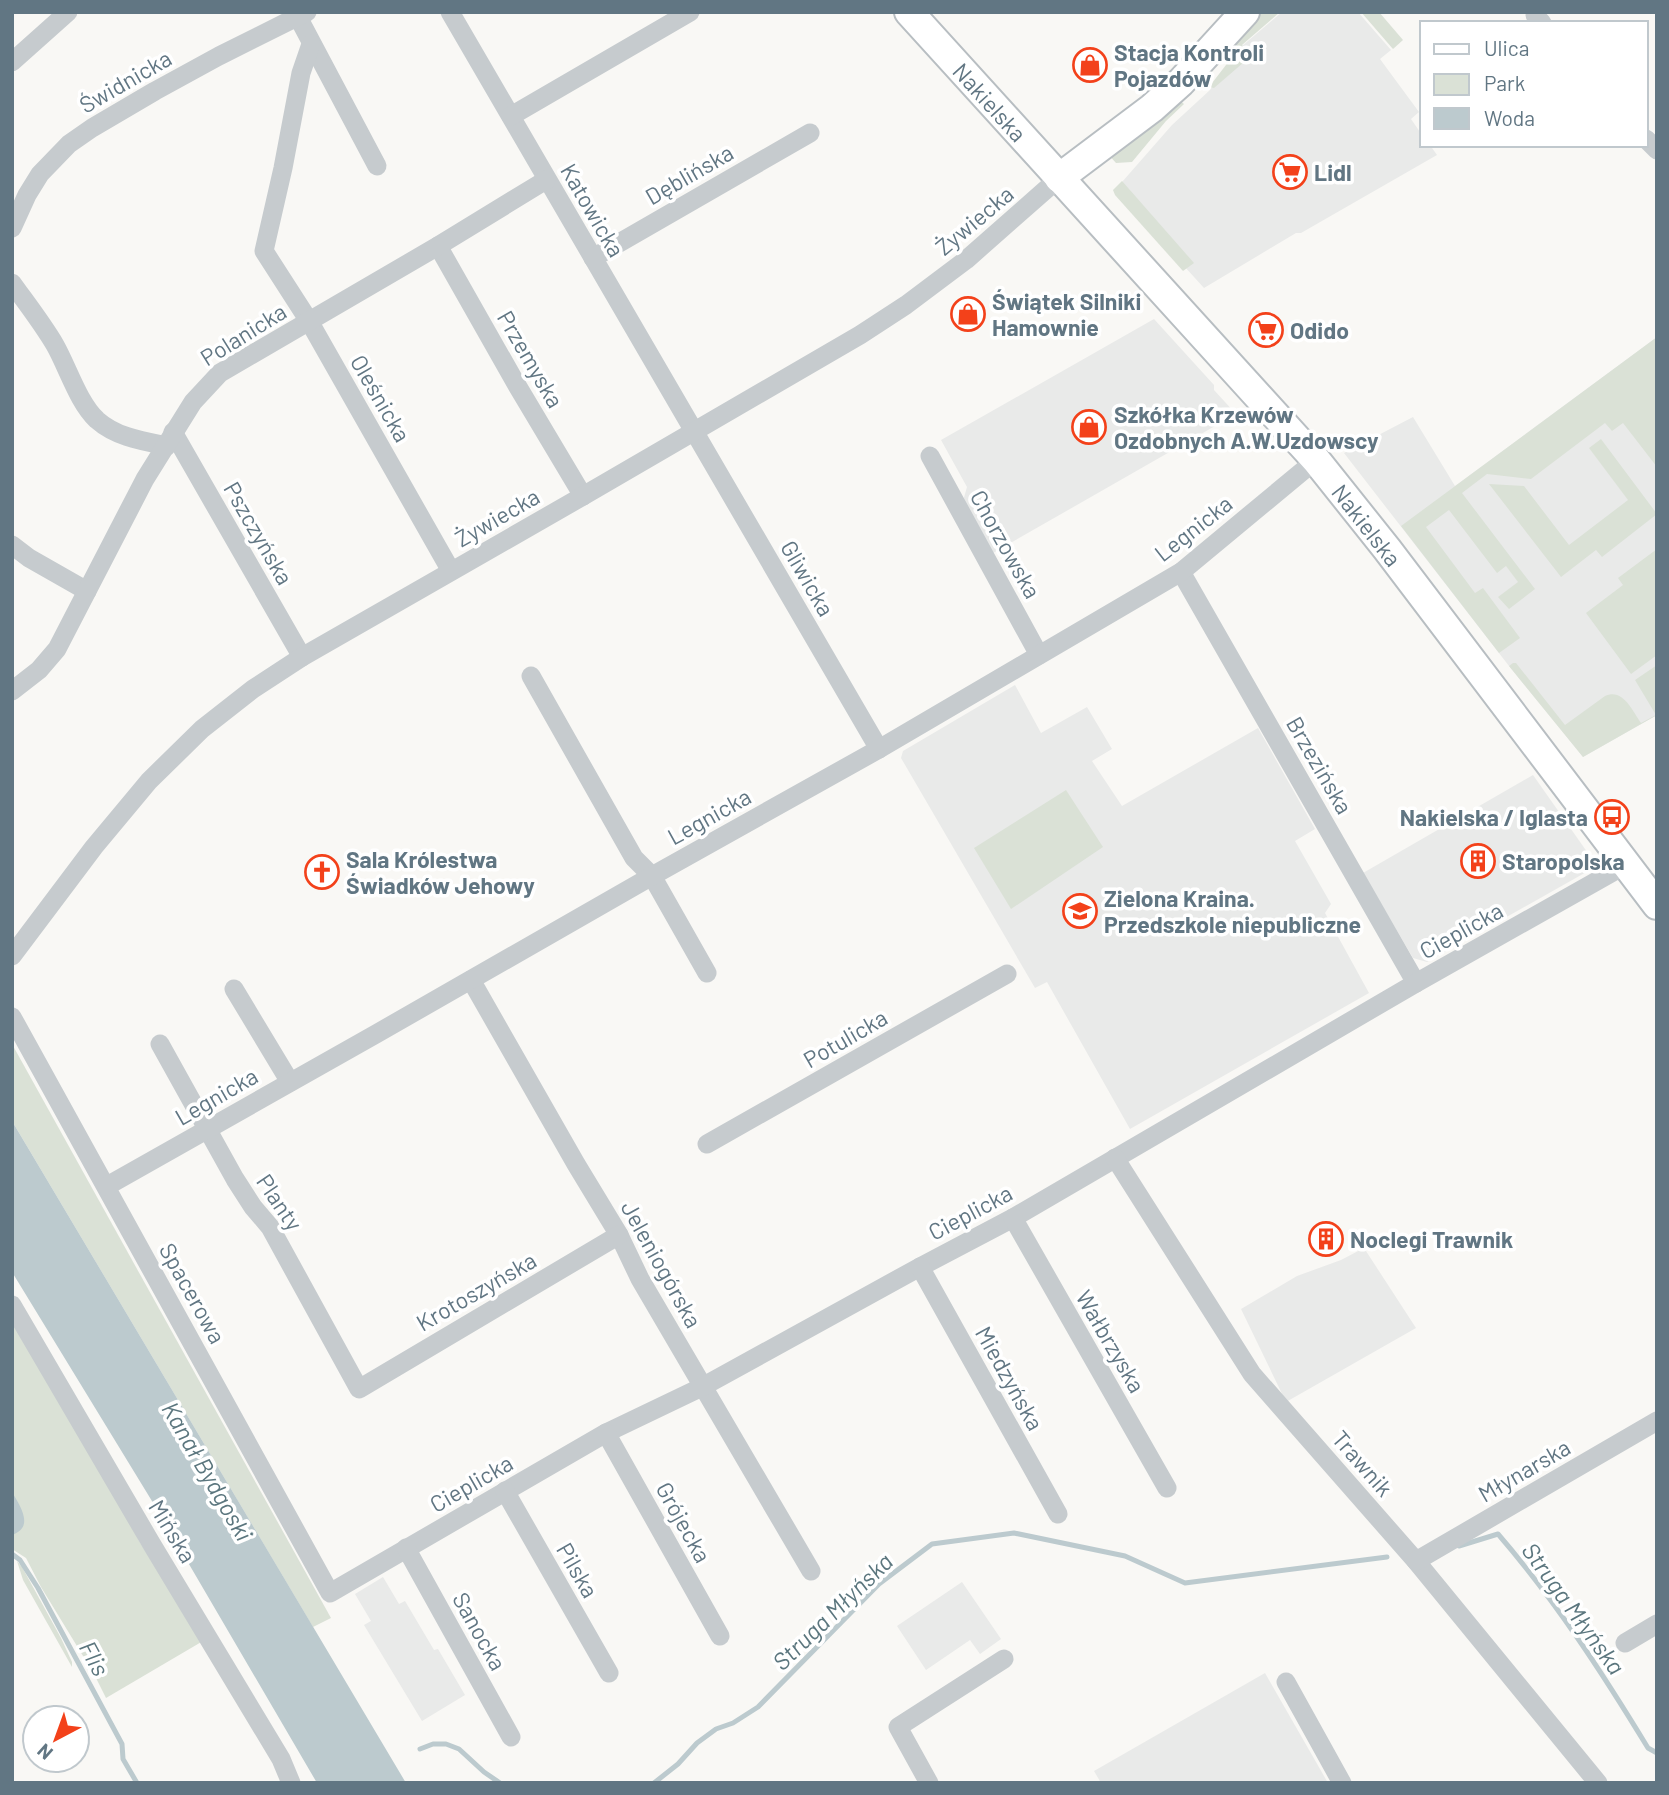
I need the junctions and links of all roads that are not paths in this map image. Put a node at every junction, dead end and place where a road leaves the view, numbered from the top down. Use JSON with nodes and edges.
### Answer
{"nodes":[{"id":1,"x":68,"y":12,"type":"edge"},
{"id":2,"x":450,"y":12,"type":"edge"},
{"id":3,"x":690,"y":12,"type":"edge"},
{"id":4,"x":909,"y":12,"type":"edge"},
{"id":5,"x":1245,"y":12,"type":"edge"},
{"id":6,"x":302,"y":15,"type":"edge"},
{"id":7,"x":311,"y":44,"type":"junction"},
{"id":8,"x":12,"y":62,"type":"edge"},
{"id":9,"x":511,"y":116,"type":"junction"},
{"id":10,"x":810,"y":133,"type":"dead end"},
{"id":11,"x":377,"y":166,"type":"dead end"},
{"id":12,"x":1059,"y":178,"type":"junction"},
{"id":13,"x":546,"y":180,"type":"junction"},
{"id":14,"x":14,"y":217,"type":"edge"},
{"id":15,"x":438,"y":246,"type":"junction"},
{"id":16,"x":593,"y":258,"type":"junction"},
{"id":17,"x":12,"y":284,"type":"edge"},
{"id":18,"x":309,"y":321,"type":"junction"},
{"id":19,"x":695,"y":431,"type":"junction"},
{"id":20,"x":131,"y":438,"type":"junction"},
{"id":21,"x":170,"y":439,"type":"junction"},
{"id":22,"x":930,"y":456,"type":"dead end"},
{"id":23,"x":1316,"y":460,"type":"junction"},
{"id":24,"x":145,"y":479,"type":"junction"},
{"id":25,"x":583,"y":496,"type":"junction"},
{"id":26,"x":12,"y":545,"type":"edge"},
{"id":27,"x":451,"y":572,"type":"junction"},
{"id":28,"x":1181,"y":572,"type":"junction"},
{"id":29,"x":87,"y":591,"type":"junction"},
{"id":30,"x":1038,"y":655,"type":"junction"},
{"id":31,"x":302,"y":657,"type":"junction"},
{"id":32,"x":531,"y":676,"type":"dead end"},
{"id":33,"x":12,"y":691,"type":"edge"},
{"id":34,"x":879,"y":749,"type":"junction"},
{"id":35,"x":652,"y":876,"type":"junction"},
{"id":36,"x":1646,"y":883,"type":"edge"},
{"id":37,"x":12,"y":957,"type":"edge"},
{"id":38,"x":708,"y":973,"type":"dead end"},
{"id":39,"x":1007,"y":974,"type":"dead end"},
{"id":40,"x":471,"y":980,"type":"junction"},
{"id":41,"x":1416,"y":983,"type":"junction"},
{"id":42,"x":234,"y":989,"type":"dead end"},
{"id":43,"x":12,"y":1017,"type":"edge"},
{"id":44,"x":160,"y":1044,"type":"dead end"},
{"id":45,"x":290,"y":1082,"type":"junction"},
{"id":46,"x":207,"y":1129,"type":"junction"},
{"id":47,"x":707,"y":1144,"type":"dead end"},
{"id":48,"x":1115,"y":1158,"type":"junction"},
{"id":49,"x":107,"y":1186,"type":"junction"},
{"id":50,"x":1013,"y":1218,"type":"junction"},
{"id":51,"x":619,"y":1236,"type":"junction"},
{"id":52,"x":920,"y":1266,"type":"junction"},
{"id":53,"x":12,"y":1305,"type":"edge"},
{"id":54,"x":702,"y":1387,"type":"junction"},
{"id":55,"x":359,"y":1389,"type":"joint"},
{"id":56,"x":1657,"y":1421,"type":"edge"},
{"id":57,"x":606,"y":1433,"type":"junction"},
{"id":58,"x":1167,"y":1488,"type":"dead end"},
{"id":59,"x":505,"y":1491,"type":"junction"},
{"id":60,"x":1058,"y":1514,"type":"dead end"},
{"id":61,"x":406,"y":1548,"type":"junction"},
{"id":62,"x":1416,"y":1561,"type":"junction"},
{"id":63,"x":811,"y":1571,"type":"dead end"},
{"id":64,"x":330,"y":1593,"type":"joint"},
{"id":65,"x":1657,"y":1624,"type":"edge"},
{"id":66,"x":720,"y":1636,"type":"dead end"},
{"id":67,"x":1625,"y":1643,"type":"dead end"},
{"id":68,"x":1004,"y":1659,"type":"dead end"},
{"id":69,"x":608,"y":1673,"type":"dead end"},
{"id":70,"x":1286,"y":1682,"type":"dead end"},
{"id":71,"x":511,"y":1737,"type":"dead end"},
{"id":72,"x":291,"y":1783,"type":"edge"},
{"id":73,"x":929,"y":1783,"type":"edge"},
{"id":74,"x":1342,"y":1783,"type":"edge"},
{"id":75,"x":1598,"y":1783,"type":"edge"}],
"edges":[{"from":1,"to":8,"type":"street"},
{"from":2,"to":9,"type":"street","name":"Katowicka"},
{"from":3,"to":9,"type":"street"},
{"from":4,"to":12,"type":"main road","name":"Nakielska"},
{"from":5,"to":12,"type":"main road"},
{"from":6,"to":7,"type":"street","name":"Świdnicka"},
{"from":6,"to":14,"type":"street","name":"Świdnicka"},
{"from":7,"to":11,"type":"street","name":"Świdnicka"},
{"from":7,"to":18,"type":"street","name":"Oleśnicka"},
{"from":9,"to":13,"type":"street","name":"Katowicka"},
{"from":10,"to":16,"type":"street","name":"Dęblińska"},
{"from":12,"to":19,"type":"street","name":"Żywiecka"},
{"from":12,"to":23,"type":"main road","name":"Nakielska"},
{"from":13,"to":15,"type":"street","name":"Polanicka"},
{"from":13,"to":16,"type":"street","name":"Katowicka"},
{"from":15,"to":18,"type":"street","name":"Polanicka"},
{"from":15,"to":25,"type":"street","name":"Przemyska"},
{"from":16,"to":19,"type":"street","name":"Katowicka"},
{"from":17,"to":20,"type":"street"},
{"from":18,"to":21,"type":"street","name":"Polanicka"},
{"from":18,"to":27,"type":"street","name":"Oleśnicka"},
{"from":19,"to":25,"type":"street","name":"Żywiecka"},
{"from":19,"to":34,"type":"street","name":"Gliwicka"},
{"from":20,"to":21,"type":"street"},
{"from":20,"to":24,"type":"street"},
{"from":21,"to":24,"type":"street","name":"Polanicka"},
{"from":21,"to":31,"type":"street","name":"Pszczyńska"},
{"from":22,"to":30,"type":"street","name":"Chorzowska"},
{"from":23,"to":28,"type":"street","name":"Legnicka"},
{"from":23,"to":36,"type":"main road","name":"Nakielska"},
{"from":24,"to":29,"type":"street","name":"Polanicka"},
{"from":25,"to":27,"type":"street","name":"Żywiecka"},
{"from":26,"to":29,"type":"street"},
{"from":27,"to":31,"type":"street","name":"Żywiecka"},
{"from":28,"to":30,"type":"street","name":"Legnicka"},
{"from":28,"to":41,"type":"street","name":"Brzezińska"},
{"from":29,"to":33,"type":"street","name":"Polanicka"},
{"from":30,"to":34,"type":"street","name":"Legnicka"},
{"from":31,"to":37,"type":"street","name":"Żywiecka"},
{"from":32,"to":35,"type":"street"},
{"from":34,"to":35,"type":"street","name":"Legnicka"},
{"from":35,"to":38,"type":"street"},
{"from":35,"to":40,"type":"street","name":"Legnicka"},
{"from":36,"to":41,"type":"street","name":"Cieplicka"},
{"from":39,"to":47,"type":"street","name":"Potulicka"},
{"from":40,"to":45,"type":"street","name":"Legnicka"},
{"from":40,"to":51,"type":"street","name":"Jeleniogórska"},
{"from":41,"to":48,"type":"street","name":"Cieplicka"},
{"from":42,"to":45,"type":"street"},
{"from":43,"to":49,"type":"street","name":"Spacerowa"},
{"from":44,"to":46,"type":"street","name":"Planty"},
{"from":45,"to":46,"type":"street","name":"Legnicka"},
{"from":46,"to":49,"type":"street","name":"Legnicka"},
{"from":46,"to":55,"type":"street","name":"Planty"},
{"from":48,"to":50,"type":"street","name":"Cieplicka"},
{"from":48,"to":62,"type":"street","name":"Trawnik"},
{"from":49,"to":64,"type":"street","name":"Spacerowa"},
{"from":50,"to":52,"type":"street","name":"Cieplicka"},
{"from":50,"to":58,"type":"street","name":"Wałbrzyska"},
{"from":51,"to":54,"type":"street","name":"Jeleniogórska"},
{"from":51,"to":55,"type":"street","name":"Krotoszyńska"},
{"from":52,"to":54,"type":"street","name":"Cieplicka"},
{"from":52,"to":60,"type":"street","name":"Miedzyńska"},
{"from":53,"to":72,"type":"street","name":"Mińska"},
{"from":54,"to":57,"type":"street","name":"Cieplicka"},
{"from":54,"to":63,"type":"street","name":"Jeleniogórska"},
{"from":56,"to":62,"type":"street","name":"Młynarska"},
{"from":57,"to":59,"type":"street","name":"Cieplicka"},
{"from":57,"to":66,"type":"street","name":"Grójecka"},
{"from":59,"to":61,"type":"street","name":"Cieplicka"},
{"from":59,"to":69,"type":"street","name":"Pilska"},
{"from":61,"to":64,"type":"street","name":"Cieplicka"},
{"from":61,"to":71,"type":"street","name":"Sanocka"},
{"from":62,"to":75,"type":"street","name":"Trawnik"},
{"from":65,"to":67,"type":"street"},
{"from":68,"to":73,"type":"street"},
{"from":70,"to":74,"type":"street"}]}
